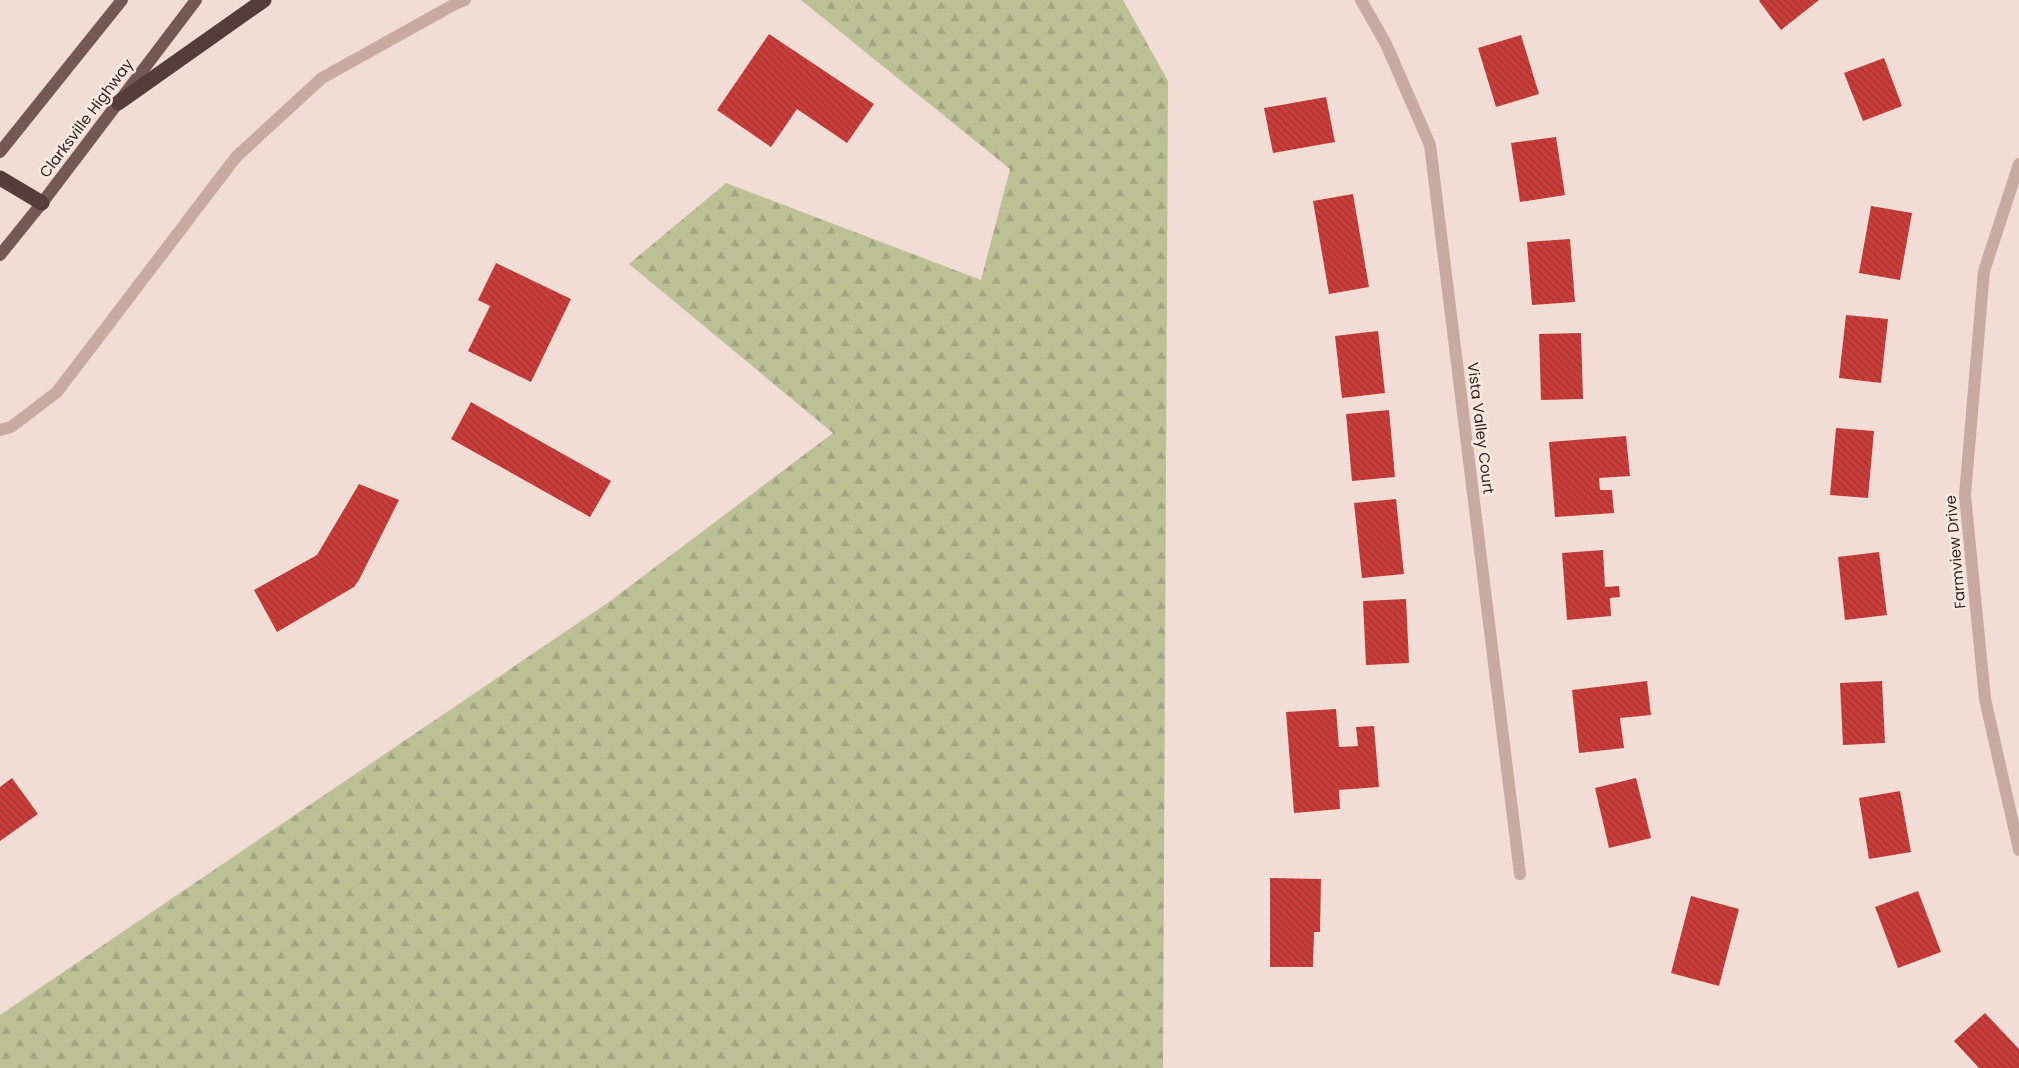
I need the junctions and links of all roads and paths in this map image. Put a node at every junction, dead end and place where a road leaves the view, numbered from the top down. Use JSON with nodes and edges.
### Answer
{"nodes":[{"id":1,"x":122,"y":0,"type":"edge"},
{"id":2,"x":196,"y":0,"type":"edge"},
{"id":3,"x":264,"y":0,"type":"edge"},
{"id":4,"x":465,"y":0,"type":"edge"},
{"id":5,"x":1361,"y":0,"type":"edge"},
{"id":6,"x":118,"y":103,"type":"junction"},
{"id":7,"x":0,"y":152,"type":"edge"},
{"id":8,"x":2019,"y":164,"type":"edge"},
{"id":9,"x":0,"y":178,"type":"edge"},
{"id":10,"x":42,"y":202,"type":"junction"},
{"id":11,"x":0,"y":255,"type":"edge"},
{"id":12,"x":0,"y":430,"type":"edge"},
{"id":13,"x":2019,"y":850,"type":"edge"},
{"id":14,"x":1520,"y":874,"type":"dead end"}],
"edges":[{"from":1,"to":7,"type":"main road"},
{"from":2,"to":6,"type":"main road","name":"Clarksville Highway"},
{"from":3,"to":6,"type":"highway"},
{"from":4,"to":12,"type":"street"},
{"from":5,"to":14,"type":"street","name":"Vista Valley Court"},
{"from":6,"to":10,"type":"main road","name":"Clarksville Highway"},
{"from":8,"to":13,"type":"street","name":"Farmview Drive"},
{"from":9,"to":10,"type":"highway"},
{"from":10,"to":11,"type":"main road","name":"Clarksville Highway"}]}
